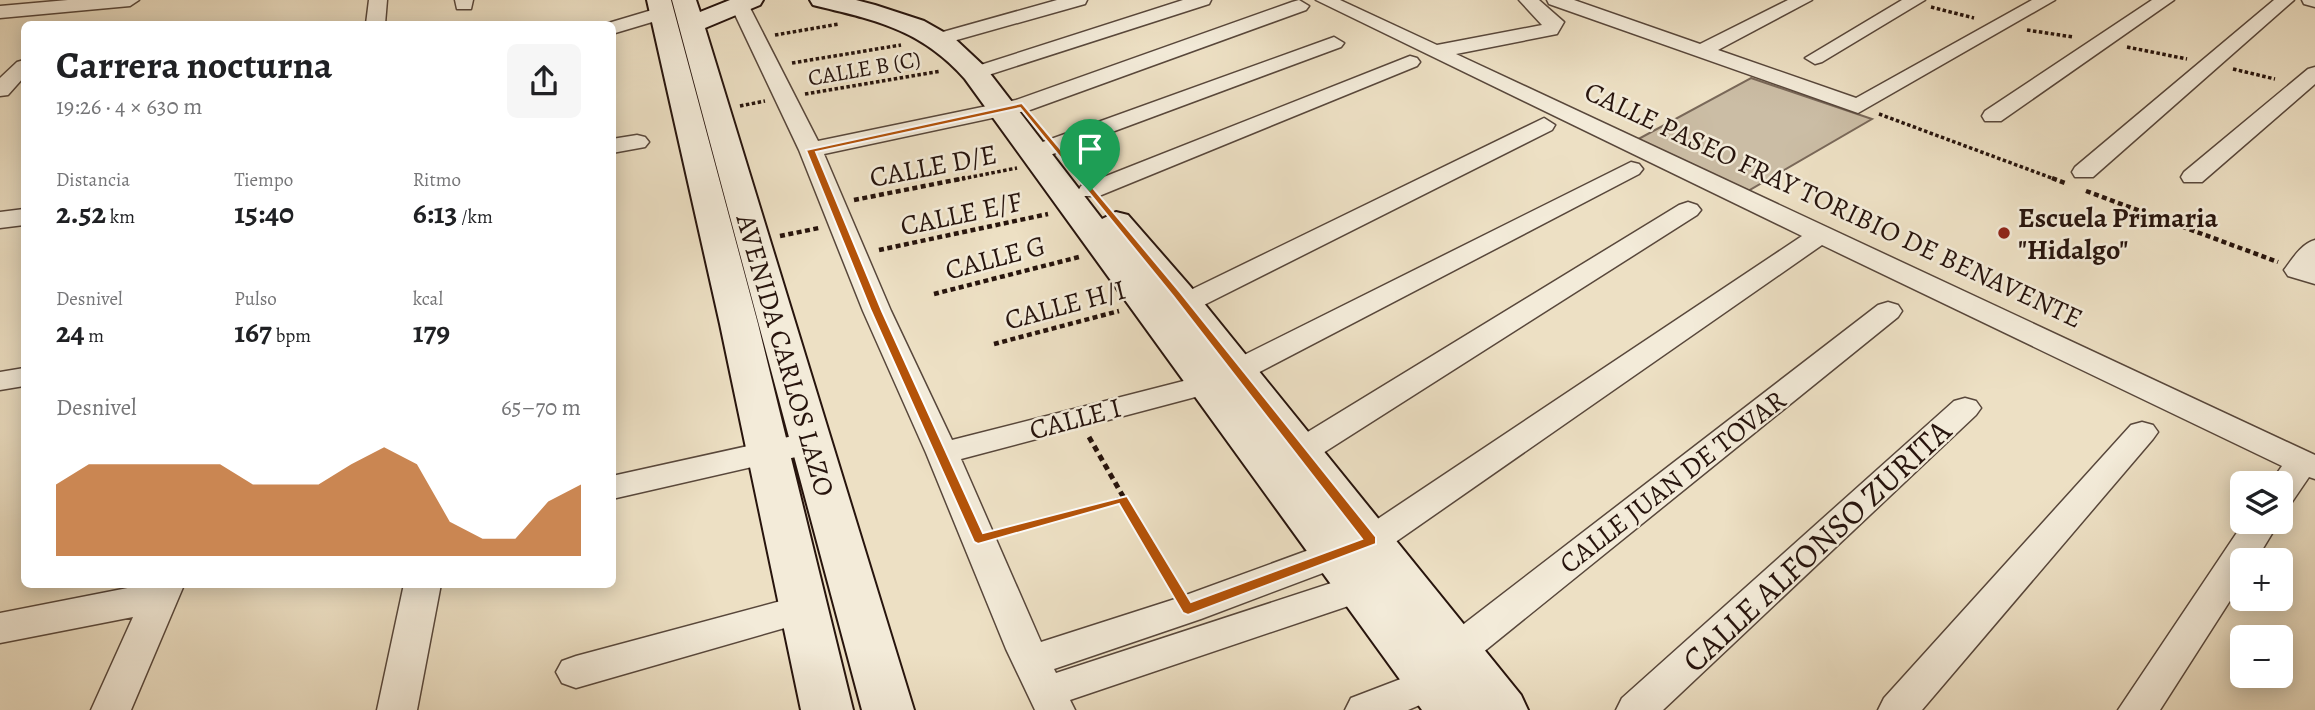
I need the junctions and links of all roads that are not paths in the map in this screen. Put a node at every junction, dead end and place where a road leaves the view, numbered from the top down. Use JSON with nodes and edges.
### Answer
{"nodes":[{"id":1,"x":130,"y":0,"type":"edge"},
{"id":2,"x":378,"y":0,"type":"edge"},
{"id":3,"x":821,"y":0,"type":"edge"},
{"id":4,"x":1078,"y":0,"type":"edge"},
{"id":5,"x":1202,"y":0,"type":"edge"},
{"id":6,"x":1325,"y":0,"type":"edge"},
{"id":7,"x":1528,"y":0,"type":"edge"},
{"id":8,"x":1559,"y":0,"type":"edge"},
{"id":9,"x":1803,"y":0,"type":"edge"},
{"id":10,"x":2046,"y":0,"type":"edge"},
{"id":11,"x":2165,"y":0,"type":"edge"},
{"id":12,"x":2285,"y":0,"type":"edge"},
{"id":13,"x":1914,"y":1,"type":"edge"},
{"id":14,"x":91,"y":2,"type":"edge"},
{"id":15,"x":740,"y":4,"type":"edge"},
{"id":16,"x":1299,"y":6,"type":"dead end"},
{"id":17,"x":882,"y":8,"type":"edge"},
{"id":18,"x":681,"y":11,"type":"edge"},
{"id":19,"x":0,"y":12,"type":"edge"},
{"id":20,"x":71,"y":21,"type":"edge"},
{"id":21,"x":376,"y":21,"type":"edge"},
{"id":22,"x":616,"y":28,"type":"edge"},
{"id":23,"x":949,"y":37,"type":"junction"},
{"id":24,"x":1334,"y":43,"type":"dead end"},
{"id":25,"x":1438,"y":51,"type":"junction"},
{"id":26,"x":1701,"y":51,"type":"junction"},
{"id":27,"x":1815,"y":58,"type":"dead end"},
{"id":28,"x":1410,"y":62,"type":"dead end"},
{"id":29,"x":21,"y":69,"type":"edge"},
{"id":30,"x":979,"y":69,"type":"junction"},
{"id":31,"x":2308,"y":79,"type":"edge"},
{"id":32,"x":0,"y":90,"type":"edge"},
{"id":33,"x":21,"y":99,"type":"edge"},
{"id":34,"x":0,"y":102,"type":"edge"},
{"id":35,"x":1012,"y":108,"type":"junction"},
{"id":36,"x":1993,"y":116,"type":"dead end"},
{"id":37,"x":1544,"y":125,"type":"dead end"},
{"id":38,"x":637,"y":142,"type":"dead end"},
{"id":39,"x":616,"y":145,"type":"edge"},
{"id":40,"x":811,"y":150,"type":"junction"},
{"id":41,"x":1043,"y":154,"type":"junction"},
{"id":42,"x":1631,"y":169,"type":"dead end"},
{"id":43,"x":2084,"y":172,"type":"dead end"},
{"id":44,"x":2193,"y":177,"type":"dead end"},
{"id":45,"x":1083,"y":199,"type":"junction"},
{"id":46,"x":1688,"y":210,"type":"dead end"},
{"id":47,"x":21,"y":217,"type":"edge"},
{"id":48,"x":0,"y":220,"type":"edge"},
{"id":49,"x":1823,"y":233,"type":"junction"},
{"id":50,"x":1166,"y":304,"type":"junction"},
{"id":51,"x":1888,"y":311,"type":"dead end"},
{"id":52,"x":1222,"y":377,"type":"junction"},
{"id":53,"x":21,"y":378,"type":"edge"},
{"id":54,"x":0,"y":381,"type":"edge"},
{"id":55,"x":1965,"y":408,"type":"dead end"},
{"id":56,"x":2142,"y":432,"type":"dead end"},
{"id":57,"x":789,"y":447,"type":"junction"},
{"id":58,"x":942,"y":453,"type":"junction"},
{"id":59,"x":1284,"y":458,"type":"junction"},
{"id":60,"x":2308,"y":465,"type":"edge"},
{"id":61,"x":2293,"y":481,"type":"edge"},
{"id":62,"x":616,"y":487,"type":"edge"},
{"id":63,"x":2254,"y":534,"type":"edge"},
{"id":64,"x":1356,"y":561,"type":"junction"},
{"id":65,"x":421,"y":588,"type":"edge"},
{"id":66,"x":163,"y":592,"type":"edge"},
{"id":67,"x":803,"y":609,"type":"junction"},
{"id":68,"x":0,"y":628,"type":"edge"},
{"id":69,"x":576,"y":672,"type":"dead end"},
{"id":70,"x":1447,"y":681,"type":"edge"},
{"id":71,"x":1044,"y":688,"type":"edge"},
{"id":72,"x":111,"y":710,"type":"edge"},
{"id":73,"x":397,"y":710,"type":"edge"},
{"id":74,"x":827,"y":710,"type":"edge"},
{"id":75,"x":888,"y":710,"type":"edge"},
{"id":76,"x":1365,"y":710,"type":"edge"},
{"id":77,"x":1502,"y":710,"type":"edge"},
{"id":78,"x":1636,"y":710,"type":"edge"},
{"id":79,"x":1898,"y":710,"type":"edge"},
{"id":80,"x":2138,"y":710,"type":"edge"}],
"edges":[{"from":1,"to":14,"type":"street"},
{"from":2,"to":21,"type":"street"},
{"from":3,"to":17,"type":"main road"},
{"from":4,"to":23,"type":"street"},
{"from":5,"to":30,"type":"street"},
{"from":6,"to":25,"type":"street","name":"CALLE PASEO FRAY TORIBIO DE BENAVENTE"},
{"from":7,"to":25,"type":"street"},
{"from":8,"to":26,"type":"street"},
{"from":9,"to":26,"type":"street"},
{"from":10,"to":26,"type":"street"},
{"from":11,"to":36,"type":"street"},
{"from":12,"to":43,"type":"street"},
{"from":13,"to":27,"type":"street"},
{"from":14,"to":19,"type":"street"},
{"from":14,"to":20,"type":"street"},
{"from":15,"to":18,"type":"main road"},
{"from":15,"to":40,"type":"street"},
{"from":16,"to":35,"type":"street"},
{"from":17,"to":23,"type":"main road"},
{"from":18,"to":22,"type":"street"},
{"from":18,"to":57,"type":"main road"},
{"from":18,"to":57,"type":"main road","name":"AVENIDA CARLOS LAZO"},
{"from":23,"to":30,"type":"main road"},
{"from":24,"to":41,"type":"street"},
{"from":25,"to":49,"type":"street","name":"CALLE PASEO FRAY TORIBIO DE BENAVENTE"},
{"from":28,"to":45,"type":"street"},
{"from":29,"to":32,"type":"street"},
{"from":30,"to":35,"type":"main road"},
{"from":31,"to":44,"type":"street"},
{"from":33,"to":34,"type":"street"},
{"from":35,"to":40,"type":"street"},
{"from":35,"to":41,"type":"main road"},
{"from":37,"to":50,"type":"street"},
{"from":38,"to":39,"type":"street"},
{"from":40,"to":58,"type":"street"},
{"from":41,"to":45,"type":"main road"},
{"from":42,"to":52,"type":"street","name":"CALLE I"},
{"from":45,"to":50,"type":"main road"},
{"from":45,"to":50,"type":"main road"},
{"from":46,"to":59,"type":"street"},
{"from":47,"to":48,"type":"street"},
{"from":49,"to":60,"type":"street","name":"CALLE PASEO FRAY TORIBIO DE BENAVENTE"},
{"from":49,"to":64,"type":"street"},
{"from":50,"to":52,"type":"main road"},
{"from":51,"to":70,"type":"street","name":"CALLE JUAN DE TOVAR"},
{"from":52,"to":58,"type":"street","name":"CALLE I"},
{"from":52,"to":59,"type":"main road"},
{"from":53,"to":54,"type":"street"},
{"from":55,"to":78,"type":"street","name":"CALLE ALFONSO ZURITA"},
{"from":56,"to":79,"type":"street"},
{"from":57,"to":62,"type":"street"},
{"from":57,"to":67,"type":"main road"},
{"from":57,"to":75,"type":"main road","name":"AVENIDA CARLOS LAZO"},
{"from":58,"to":71,"type":"street"},
{"from":59,"to":64,"type":"main road"},
{"from":60,"to":61,"type":"street"},
{"from":63,"to":80,"type":"street"},
{"from":64,"to":70,"type":"main road"},
{"from":64,"to":71,"type":"street"},
{"from":64,"to":71,"type":"street"},
{"from":65,"to":73,"type":"street"},
{"from":66,"to":68,"type":"street"},
{"from":66,"to":72,"type":"street"},
{"from":67,"to":69,"type":"street"},
{"from":67,"to":74,"type":"main road"},
{"from":70,"to":76,"type":"street","name":"CALLE JUAN DE TOVAR"},
{"from":70,"to":77,"type":"main road"}]}
